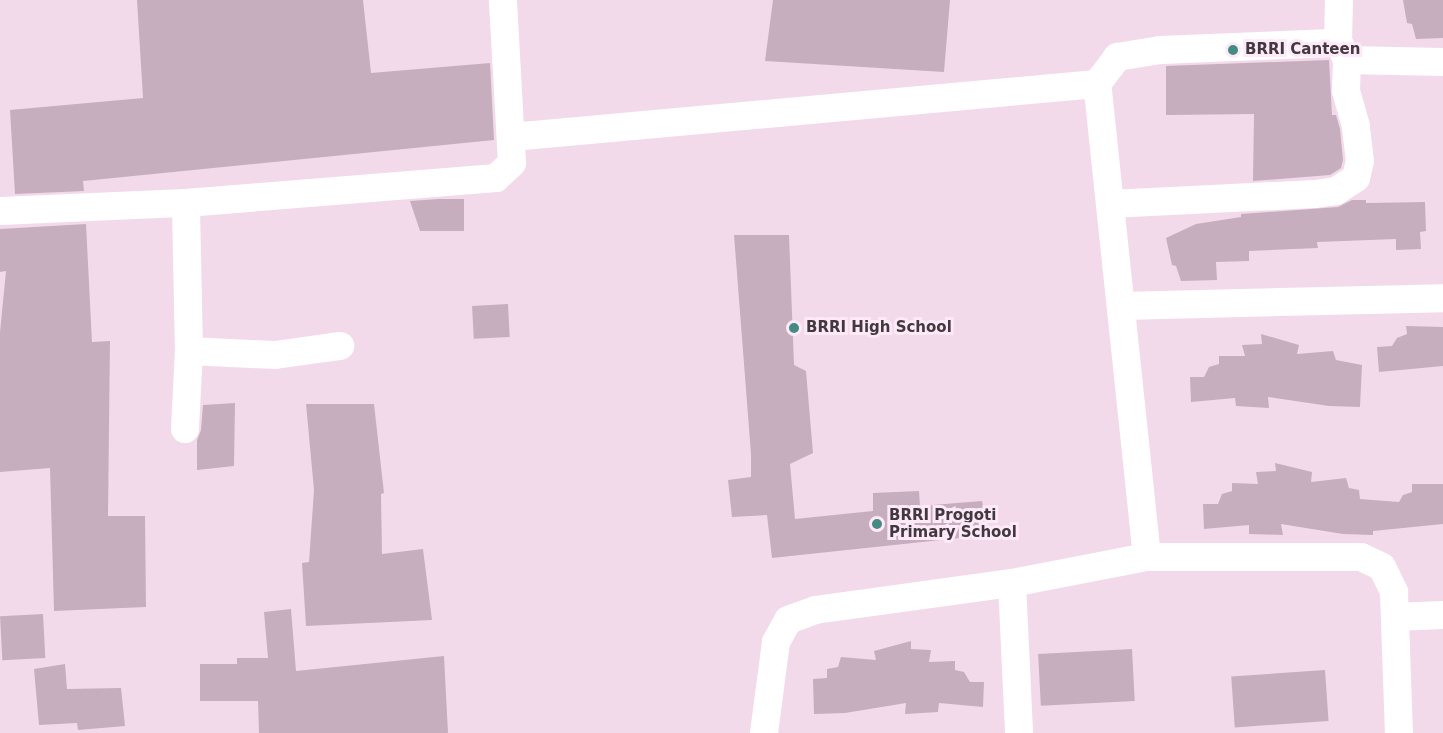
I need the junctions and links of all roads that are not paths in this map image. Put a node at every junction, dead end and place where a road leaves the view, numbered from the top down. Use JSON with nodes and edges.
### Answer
{"nodes":[{"id":1,"x":502,"y":0,"type":"edge"},
{"id":2,"x":1340,"y":0,"type":"edge"},
{"id":3,"x":1343,"y":51,"type":"junction"},
{"id":4,"x":1443,"y":62,"type":"edge"},
{"id":5,"x":1097,"y":84,"type":"junction"},
{"id":6,"x":512,"y":137,"type":"junction"},
{"id":7,"x":186,"y":203,"type":"junction"},
{"id":8,"x":1110,"y":204,"type":"junction"},
{"id":9,"x":0,"y":211,"type":"edge"},
{"id":10,"x":1443,"y":298,"type":"edge"},
{"id":11,"x":1121,"y":306,"type":"junction"},
{"id":12,"x":340,"y":346,"type":"dead end"},
{"id":13,"x":189,"y":351,"type":"junction"},
{"id":14,"x":185,"y":429,"type":"dead end"},
{"id":15,"x":1147,"y":556,"type":"junction"},
{"id":16,"x":1012,"y":583,"type":"junction"},
{"id":17,"x":1443,"y":615,"type":"edge"},
{"id":18,"x":1395,"y":616,"type":"junction"},
{"id":19,"x":764,"y":733,"type":"edge"},
{"id":20,"x":1019,"y":733,"type":"edge"},
{"id":21,"x":1399,"y":733,"type":"edge"}],
"edges":[{"from":1,"to":6,"type":"street"},
{"from":2,"to":3,"type":"street"},
{"from":3,"to":4,"type":"street"},
{"from":3,"to":5,"type":"street"},
{"from":3,"to":8,"type":"street"},
{"from":5,"to":6,"type":"street"},
{"from":5,"to":8,"type":"street"},
{"from":6,"to":7,"type":"street"},
{"from":7,"to":9,"type":"street"},
{"from":7,"to":13,"type":"street"},
{"from":8,"to":11,"type":"street"},
{"from":10,"to":11,"type":"street"},
{"from":11,"to":15,"type":"street"},
{"from":12,"to":13,"type":"street"},
{"from":13,"to":14,"type":"street"},
{"from":15,"to":16,"type":"street"},
{"from":15,"to":18,"type":"street"},
{"from":16,"to":19,"type":"street"},
{"from":16,"to":20,"type":"street"},
{"from":17,"to":18,"type":"street"},
{"from":18,"to":21,"type":"street"}]}
